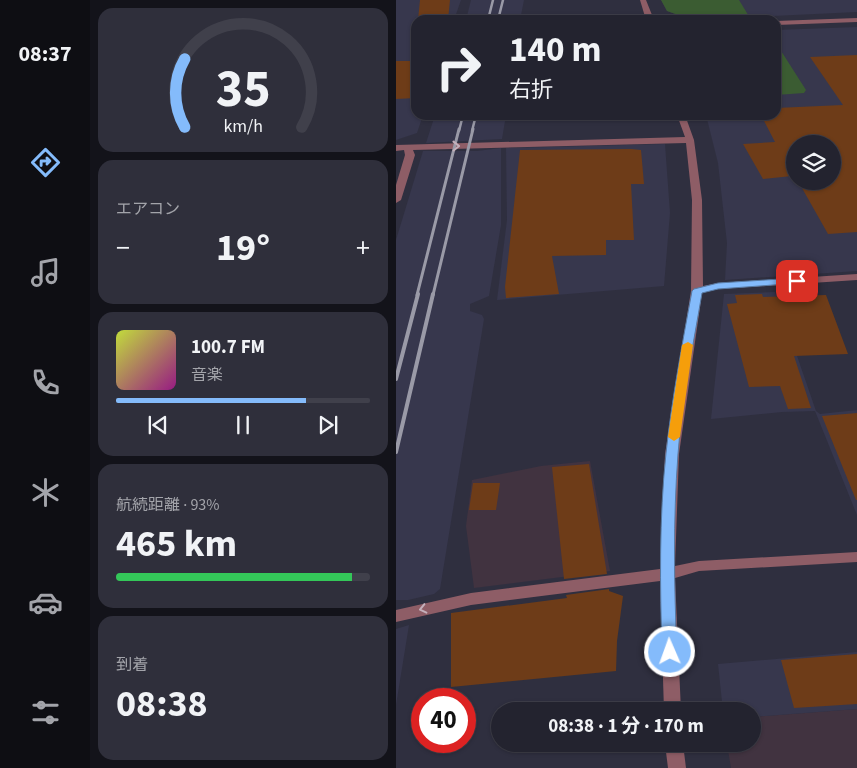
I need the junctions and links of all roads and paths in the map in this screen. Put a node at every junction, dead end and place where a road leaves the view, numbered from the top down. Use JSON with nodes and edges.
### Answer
{"nodes":[{"id":1,"x":642,"y":0,"type":"edge"},
{"id":2,"x":648,"y":15,"type":"edge"},
{"id":3,"x":857,"y":20,"type":"edge"},
{"id":4,"x":781,"y":23,"type":"edge"},
{"id":5,"x":684,"y":120,"type":"edge"},
{"id":6,"x":690,"y":140,"type":"junction"},
{"id":7,"x":396,"y":148,"type":"edge"},
{"id":8,"x":408,"y":148,"type":"junction"},
{"id":9,"x":396,"y":200,"type":"edge"},
{"id":10,"x":857,"y":277,"type":"edge"},
{"id":11,"x":697,"y":291,"type":"junction"},
{"id":12,"x":857,"y":558,"type":"edge"},
{"id":13,"x":667,"y":574,"type":"junction"},
{"id":14,"x":396,"y":616,"type":"edge"},
{"id":15,"x":672,"y":702,"type":"edge"},
{"id":16,"x":675,"y":752,"type":"edge"},
{"id":17,"x":677,"y":768,"type":"edge"}],
"edges":[{"from":1,"to":2,"type":"street"},
{"from":3,"to":4,"type":"street"},
{"from":5,"to":6,"type":"street"},
{"from":8,"to":6,"type":"street","one_way":true},
{"from":6,"to":11,"type":"street"},
{"from":7,"to":8,"type":"street"},
{"from":8,"to":9,"type":"street"},
{"from":10,"to":11,"type":"street"},
{"from":11,"to":13,"type":"street"},
{"from":12,"to":13,"type":"street"},
{"from":13,"to":14,"type":"street","one_way":true},
{"from":13,"to":15,"type":"street"},
{"from":16,"to":17,"type":"street"}]}
